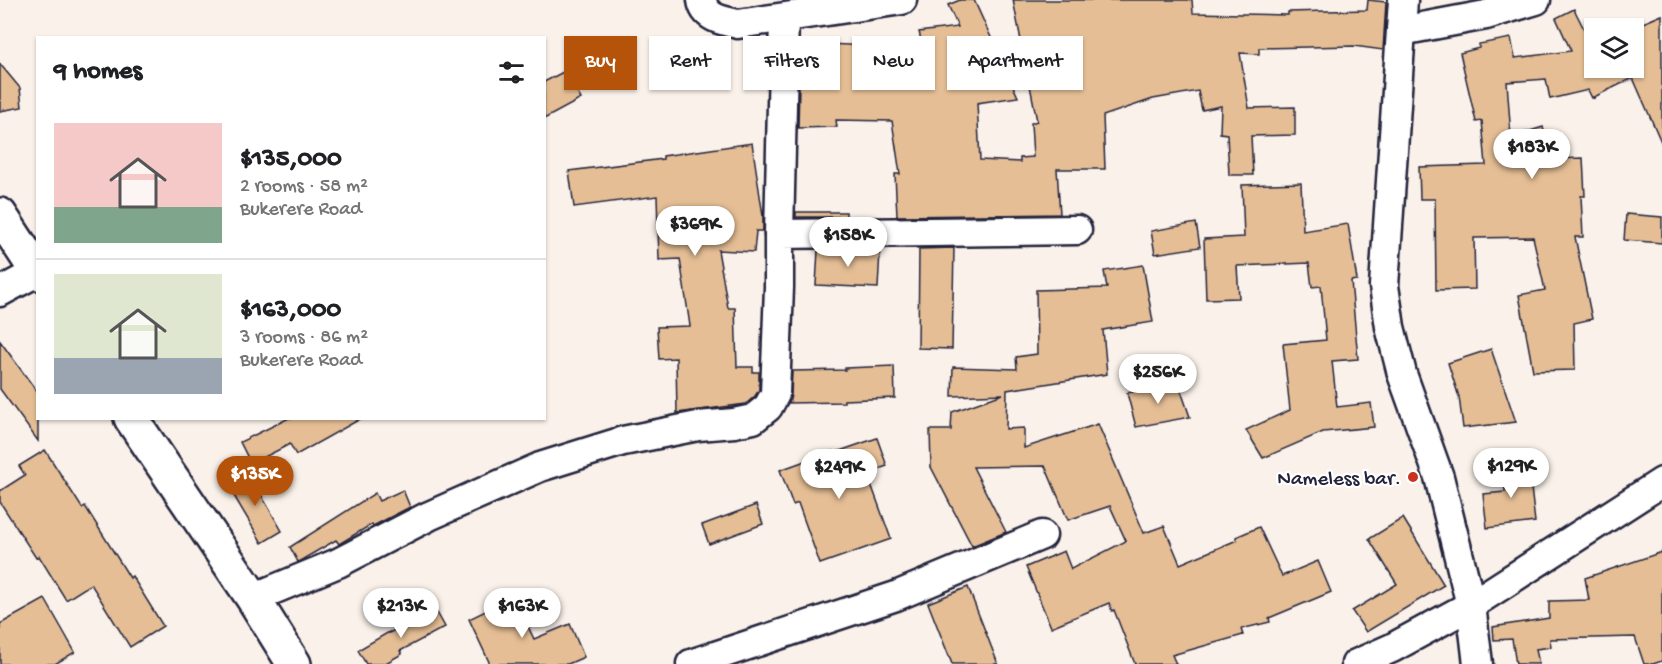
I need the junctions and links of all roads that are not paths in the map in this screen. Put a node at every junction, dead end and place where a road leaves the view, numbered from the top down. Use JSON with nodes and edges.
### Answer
{"nodes":[{"id":1,"x":702,"y":0,"type":"edge"},
{"id":2,"x":903,"y":0,"type":"edge"},
{"id":3,"x":1404,"y":0,"type":"edge"},
{"id":4,"x":1536,"y":0,"type":"edge"},
{"id":5,"x":784,"y":18,"type":"junction"},
{"id":6,"x":1401,"y":31,"type":"junction"},
{"id":7,"x":0,"y":215,"type":"edge"},
{"id":8,"x":1077,"y":230,"type":"dead end"},
{"id":9,"x":779,"y":234,"type":"junction"},
{"id":10,"x":36,"y":270,"type":"edge"},
{"id":11,"x":36,"y":273,"type":"edge"},
{"id":12,"x":0,"y":292,"type":"edge"},
{"id":13,"x":132,"y":420,"type":"edge"},
{"id":14,"x":1662,"y":482,"type":"edge"},
{"id":15,"x":1042,"y":535,"type":"dead end"},
{"id":16,"x":253,"y":598,"type":"junction"},
{"id":17,"x":1472,"y":605,"type":"junction"},
{"id":18,"x":294,"y":664,"type":"edge"},
{"id":19,"x":691,"y":664,"type":"edge"},
{"id":20,"x":1356,"y":664,"type":"edge"},
{"id":21,"x":1478,"y":664,"type":"edge"}],
"edges":[{"from":1,"to":5,"type":"street"},
{"from":2,"to":5,"type":"street"},
{"from":3,"to":6,"type":"street"},
{"from":4,"to":6,"type":"street"},
{"from":5,"to":9,"type":"street"},
{"from":6,"to":17,"type":"street"},
{"from":7,"to":10,"type":"main road"},
{"from":8,"to":9,"type":"street"},
{"from":9,"to":16,"type":"street"},
{"from":11,"to":12,"type":"street"},
{"from":13,"to":16,"type":"main road"},
{"from":14,"to":17,"type":"street"},
{"from":15,"to":19,"type":"street"},
{"from":16,"to":18,"type":"main road"},
{"from":17,"to":20,"type":"street"},
{"from":17,"to":21,"type":"street"}]}
